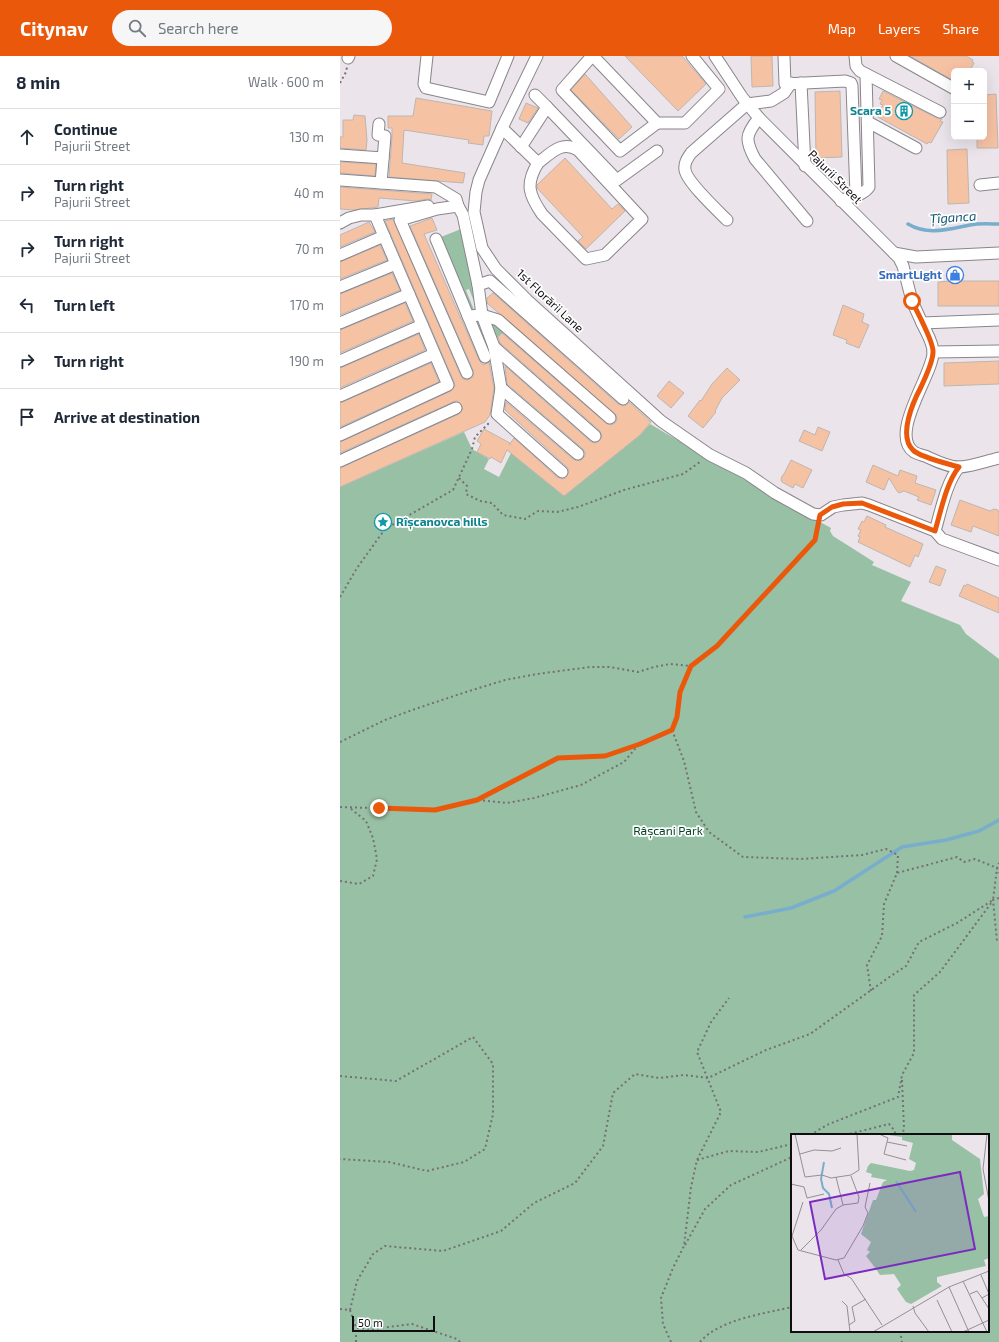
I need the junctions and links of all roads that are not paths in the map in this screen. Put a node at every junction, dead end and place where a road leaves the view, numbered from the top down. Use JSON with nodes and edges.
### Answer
{"nodes":[{"id":1,"x":427,"y":56,"type":"edge"},
{"id":2,"x":508,"y":56,"type":"edge"},
{"id":3,"x":537,"y":56,"type":"edge"},
{"id":4,"x":592,"y":56,"type":"edge"},
{"id":5,"x":692,"y":56,"type":"edge"},
{"id":6,"x":715,"y":56,"type":"edge"},
{"id":7,"x":784,"y":56,"type":"edge"},
{"id":8,"x":855,"y":56,"type":"edge"},
{"id":9,"x":896,"y":56,"type":"edge"},
{"id":10,"x":866,"y":74,"type":"junction"},
{"id":11,"x":796,"y":83,"type":"junction"},
{"id":12,"x":951,"y":87,"type":"edge"},
{"id":13,"x":535,"y":95,"type":"dead end"},
{"id":14,"x":747,"y":104,"type":"junction"},
{"id":15,"x":547,"y":107,"type":"junction"},
{"id":16,"x":940,"y":112,"type":"dead end"},
{"id":17,"x":759,"y":118,"type":"junction"},
{"id":18,"x":868,"y":122,"type":"junction"},
{"id":19,"x":657,"y":123,"type":"junction"},
{"id":20,"x":379,"y":124,"type":"dead end"},
{"id":21,"x":502,"y":128,"type":"junction"},
{"id":22,"x":521,"y":148,"type":"junction"},
{"id":23,"x":916,"y":148,"type":"dead end"},
{"id":24,"x":657,"y":151,"type":"dead end"},
{"id":25,"x":340,"y":155,"type":"edge"},
{"id":26,"x":383,"y":158,"type":"junction"},
{"id":27,"x":538,"y":163,"type":"junction"},
{"id":28,"x":805,"y":166,"type":"junction"},
{"id":29,"x":340,"y":180,"type":"edge"},
{"id":30,"x":381,"y":183,"type":"junction"},
{"id":31,"x":999,"y":183,"type":"edge"},
{"id":32,"x":980,"y":185,"type":"dead end"},
{"id":33,"x":476,"y":192,"type":"junction"},
{"id":34,"x":856,"y":195,"type":"junction"},
{"id":35,"x":840,"y":201,"type":"junction"},
{"id":36,"x":457,"y":202,"type":"junction"},
{"id":37,"x":375,"y":215,"type":"junction"},
{"id":38,"x":343,"y":220,"type":"edge"},
{"id":39,"x":726,"y":220,"type":"dead end"},
{"id":40,"x":807,"y":221,"type":"dead end"},
{"id":41,"x":384,"y":236,"type":"junction"},
{"id":42,"x":436,"y":239,"type":"dead end"},
{"id":43,"x":894,"y":253,"type":"junction"},
{"id":44,"x":999,"y":253,"type":"edge"},
{"id":45,"x":340,"y":255,"type":"edge"},
{"id":46,"x":396,"y":264,"type":"junction"},
{"id":47,"x":478,"y":285,"type":"junction"},
{"id":48,"x":340,"y":287,"type":"edge"},
{"id":49,"x":409,"y":294,"type":"junction"},
{"id":50,"x":482,"y":315,"type":"junction"},
{"id":51,"x":468,"y":316,"type":"junction"},
{"id":52,"x":999,"y":320,"type":"edge"},
{"id":53,"x":340,"y":323,"type":"edge"},
{"id":54,"x":922,"y":323,"type":"junction"},
{"id":55,"x":422,"y":325,"type":"junction"},
{"id":56,"x":494,"y":347,"type":"junction"},
{"id":57,"x":999,"y":351,"type":"edge"},
{"id":58,"x":933,"y":352,"type":"junction"},
{"id":59,"x":434,"y":354,"type":"junction"},
{"id":60,"x":485,"y":357,"type":"dead end"},
{"id":61,"x":340,"y":361,"type":"edge"},
{"id":62,"x":467,"y":372,"type":"dead end"},
{"id":63,"x":501,"y":388,"type":"junction"},
{"id":64,"x":340,"y":396,"type":"edge"},
{"id":65,"x":623,"y":399,"type":"dead end"},
{"id":66,"x":456,"y":408,"type":"dead end"},
{"id":67,"x":610,"y":418,"type":"dead end"},
{"id":68,"x":340,"y":435,"type":"edge"},
{"id":69,"x":595,"y":436,"type":"dead end"},
{"id":70,"x":578,"y":454,"type":"dead end"},
{"id":71,"x":999,"y":458,"type":"edge"},
{"id":72,"x":340,"y":462,"type":"edge"},
{"id":73,"x":959,"y":467,"type":"junction"},
{"id":74,"x":562,"y":472,"type":"dead end"},
{"id":75,"x":935,"y":531,"type":"junction"},
{"id":76,"x":999,"y":560,"type":"edge"}],
"edges":[{"from":1,"to":2,"type":"street"},
{"from":3,"to":21,"type":"street","name":"1st Florării Lane"},
{"from":4,"to":19,"type":"street"},
{"from":4,"to":19,"type":"street"},
{"from":5,"to":19,"type":"street"},
{"from":6,"to":14,"type":"street","name":"Pajurii Street"},
{"from":7,"to":11,"type":"street"},
{"from":8,"to":10,"type":"street"},
{"from":9,"to":12,"type":"street"},
{"from":10,"to":16,"type":"street"},
{"from":10,"to":18,"type":"street"},
{"from":11,"to":14,"type":"street"},
{"from":11,"to":28,"type":"street"},
{"from":11,"to":34,"type":"street"},
{"from":13,"to":15,"type":"street"},
{"from":14,"to":17,"type":"street","name":"Pajurii Street"},
{"from":14,"to":39,"type":"street"},
{"from":15,"to":22,"type":"street"},
{"from":15,"to":24,"type":"street"},
{"from":17,"to":28,"type":"street","name":"Pajurii Street"},
{"from":17,"to":40,"type":"street"},
{"from":18,"to":23,"type":"street"},
{"from":18,"to":34,"type":"street"},
{"from":20,"to":26,"type":"street"},
{"from":21,"to":22,"type":"street"},
{"from":21,"to":33,"type":"street","name":"1st Florării Lane"},
{"from":22,"to":27,"type":"street"},
{"from":25,"to":26,"type":"street"},
{"from":26,"to":30,"type":"street"},
{"from":27,"to":27,"type":"street"},
{"from":28,"to":35,"type":"street","name":"Pajurii Street"},
{"from":29,"to":30,"type":"street"},
{"from":30,"to":36,"type":"street"},
{"from":31,"to":32,"type":"street"},
{"from":33,"to":36,"type":"street"},
{"from":33,"to":75,"type":"street","name":"1st Florării Lane"},
{"from":34,"to":35,"type":"street"},
{"from":35,"to":43,"type":"street","name":"Pajurii Street"},
{"from":36,"to":37,"type":"street"},
{"from":36,"to":47,"type":"street"},
{"from":36,"to":62,"type":"street"},
{"from":37,"to":38,"type":"street"},
{"from":37,"to":41,"type":"street"},
{"from":41,"to":45,"type":"street"},
{"from":41,"to":46,"type":"street"},
{"from":42,"to":51,"type":"street"},
{"from":43,"to":44,"type":"street"},
{"from":43,"to":54,"type":"street","name":"Pajurii Street"},
{"from":46,"to":48,"type":"street"},
{"from":46,"to":49,"type":"street"},
{"from":47,"to":50,"type":"street"},
{"from":47,"to":65,"type":"street"},
{"from":49,"to":53,"type":"street"},
{"from":49,"to":55,"type":"street"},
{"from":50,"to":51,"type":"street"},
{"from":50,"to":56,"type":"street"},
{"from":50,"to":67,"type":"street"},
{"from":51,"to":60,"type":"street"},
{"from":52,"to":54,"type":"street"},
{"from":54,"to":58,"type":"street","name":"Pajurii Street"},
{"from":55,"to":59,"type":"street"},
{"from":55,"to":61,"type":"street"},
{"from":56,"to":63,"type":"street"},
{"from":56,"to":69,"type":"street"},
{"from":57,"to":58,"type":"street"},
{"from":58,"to":73,"type":"street"},
{"from":59,"to":64,"type":"street"},
{"from":59,"to":68,"type":"street"},
{"from":63,"to":70,"type":"street"},
{"from":63,"to":74,"type":"street"},
{"from":66,"to":72,"type":"street"},
{"from":71,"to":73,"type":"street"},
{"from":73,"to":75,"type":"street"},
{"from":75,"to":76,"type":"street"}]}
